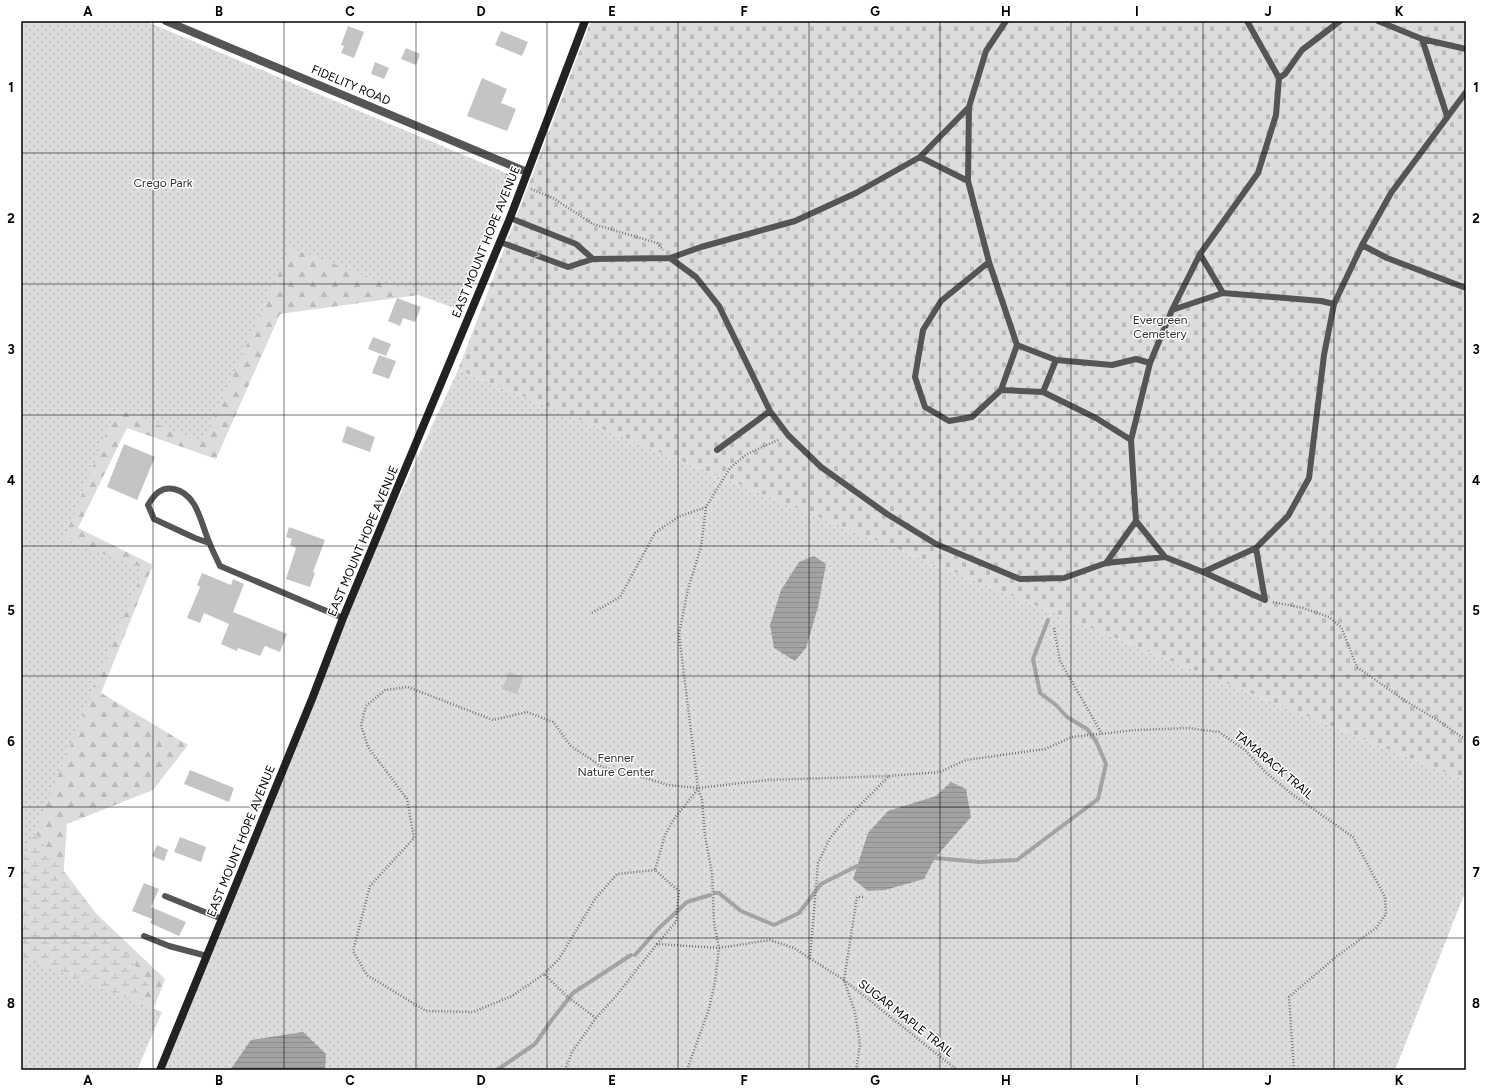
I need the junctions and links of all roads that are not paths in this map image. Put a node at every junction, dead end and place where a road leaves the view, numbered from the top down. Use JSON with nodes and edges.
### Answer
{"nodes":[{"id":1,"x":166,"y":21,"type":"edge"},
{"id":2,"x":585,"y":21,"type":"edge"},
{"id":3,"x":1006,"y":21,"type":"edge"},
{"id":4,"x":1247,"y":21,"type":"edge"},
{"id":5,"x":1340,"y":21,"type":"edge"},
{"id":6,"x":1378,"y":21,"type":"edge"},
{"id":7,"x":1422,"y":40,"type":"junction"},
{"id":8,"x":1466,"y":49,"type":"edge"},
{"id":9,"x":1279,"y":78,"type":"junction"},
{"id":10,"x":1466,"y":92,"type":"edge"},
{"id":11,"x":969,"y":107,"type":"junction"},
{"id":12,"x":1447,"y":116,"type":"junction"},
{"id":13,"x":920,"y":157,"type":"junction"},
{"id":14,"x":528,"y":172,"type":"junction"},
{"id":15,"x":968,"y":180,"type":"junction"},
{"id":16,"x":510,"y":218,"type":"junction"},
{"id":17,"x":500,"y":242,"type":"junction"},
{"id":18,"x":1362,"y":245,"type":"junction"},
{"id":19,"x":1200,"y":254,"type":"junction"},
{"id":20,"x":670,"y":258,"type":"junction"},
{"id":21,"x":593,"y":259,"type":"junction"},
{"id":22,"x":989,"y":262,"type":"junction"},
{"id":23,"x":1466,"y":288,"type":"edge"},
{"id":24,"x":1223,"y":293,"type":"junction"},
{"id":25,"x":1334,"y":304,"type":"junction"},
{"id":26,"x":1172,"y":310,"type":"junction"},
{"id":27,"x":1017,"y":345,"type":"junction"},
{"id":28,"x":1056,"y":360,"type":"junction"},
{"id":29,"x":1150,"y":363,"type":"junction"},
{"id":30,"x":1001,"y":390,"type":"junction"},
{"id":31,"x":1043,"y":392,"type":"junction"},
{"id":32,"x":770,"y":411,"type":"junction"},
{"id":33,"x":1131,"y":440,"type":"junction"},
{"id":34,"x":717,"y":450,"type":"dead end"},
{"id":35,"x":1136,"y":521,"type":"junction"},
{"id":36,"x":209,"y":543,"type":"junction"},
{"id":37,"x":1256,"y":548,"type":"junction"},
{"id":38,"x":1165,"y":557,"type":"junction"},
{"id":39,"x":1106,"y":563,"type":"junction"},
{"id":40,"x":1203,"y":572,"type":"junction"},
{"id":41,"x":343,"y":618,"type":"junction"},
{"id":42,"x":165,"y":896,"type":"dead end"},
{"id":43,"x":222,"y":919,"type":"junction"},
{"id":44,"x":144,"y":936,"type":"dead end"},
{"id":45,"x":207,"y":956,"type":"junction"},
{"id":46,"x":160,"y":1070,"type":"edge"}],
"edges":[{"from":1,"to":14,"type":"street","name":"FIDELITY ROAD"},
{"from":2,"to":14,"type":"street","name":"EAST MOUNT HOPE AVENUE"},
{"from":3,"to":11,"type":"lane"},
{"from":4,"to":9,"type":"lane"},
{"from":5,"to":9,"type":"lane"},
{"from":6,"to":7,"type":"lane"},
{"from":7,"to":8,"type":"lane"},
{"from":7,"to":12,"type":"lane"},
{"from":9,"to":19,"type":"lane"},
{"from":10,"to":12,"type":"lane"},
{"from":11,"to":13,"type":"lane"},
{"from":11,"to":15,"type":"lane"},
{"from":12,"to":18,"type":"lane"},
{"from":13,"to":15,"type":"lane"},
{"from":13,"to":20,"type":"lane"},
{"from":14,"to":16,"type":"street","name":"EAST MOUNT HOPE AVENUE"},
{"from":15,"to":22,"type":"lane"},
{"from":16,"to":17,"type":"street","name":"EAST MOUNT HOPE AVENUE"},
{"from":16,"to":21,"type":"lane"},
{"from":17,"to":21,"type":"lane","one_way":true},
{"from":17,"to":41,"type":"street","name":"EAST MOUNT HOPE AVENUE"},
{"from":18,"to":23,"type":"lane"},
{"from":18,"to":25,"type":"lane"},
{"from":19,"to":24,"type":"lane"},
{"from":19,"to":26,"type":"lane"},
{"from":20,"to":21,"type":"lane"},
{"from":20,"to":32,"type":"lane"},
{"from":22,"to":27,"type":"lane"},
{"from":22,"to":30,"type":"lane"},
{"from":24,"to":25,"type":"lane"},
{"from":24,"to":26,"type":"lane"},
{"from":25,"to":37,"type":"lane"},
{"from":26,"to":29,"type":"lane"},
{"from":27,"to":28,"type":"lane"},
{"from":27,"to":30,"type":"lane"},
{"from":28,"to":29,"type":"lane"},
{"from":28,"to":31,"type":"lane"},
{"from":29,"to":33,"type":"lane"},
{"from":30,"to":31,"type":"lane"},
{"from":31,"to":33,"type":"lane"},
{"from":32,"to":34,"type":"lane"},
{"from":32,"to":39,"type":"lane"},
{"from":33,"to":35,"type":"lane"},
{"from":35,"to":38,"type":"lane"},
{"from":35,"to":39,"type":"lane"},
{"from":36,"to":36,"type":"lane"},
{"from":36,"to":41,"type":"lane"},
{"from":37,"to":40,"type":"lane"},
{"from":37,"to":40,"type":"lane"},
{"from":38,"to":39,"type":"lane"},
{"from":38,"to":40,"type":"lane"},
{"from":41,"to":43,"type":"street","name":"EAST MOUNT HOPE AVENUE"},
{"from":42,"to":43,"type":"lane"},
{"from":43,"to":45,"type":"street","name":"EAST MOUNT HOPE AVENUE"},
{"from":44,"to":45,"type":"lane"},
{"from":45,"to":46,"type":"street","name":"EAST MOUNT HOPE AVENUE"}]}
